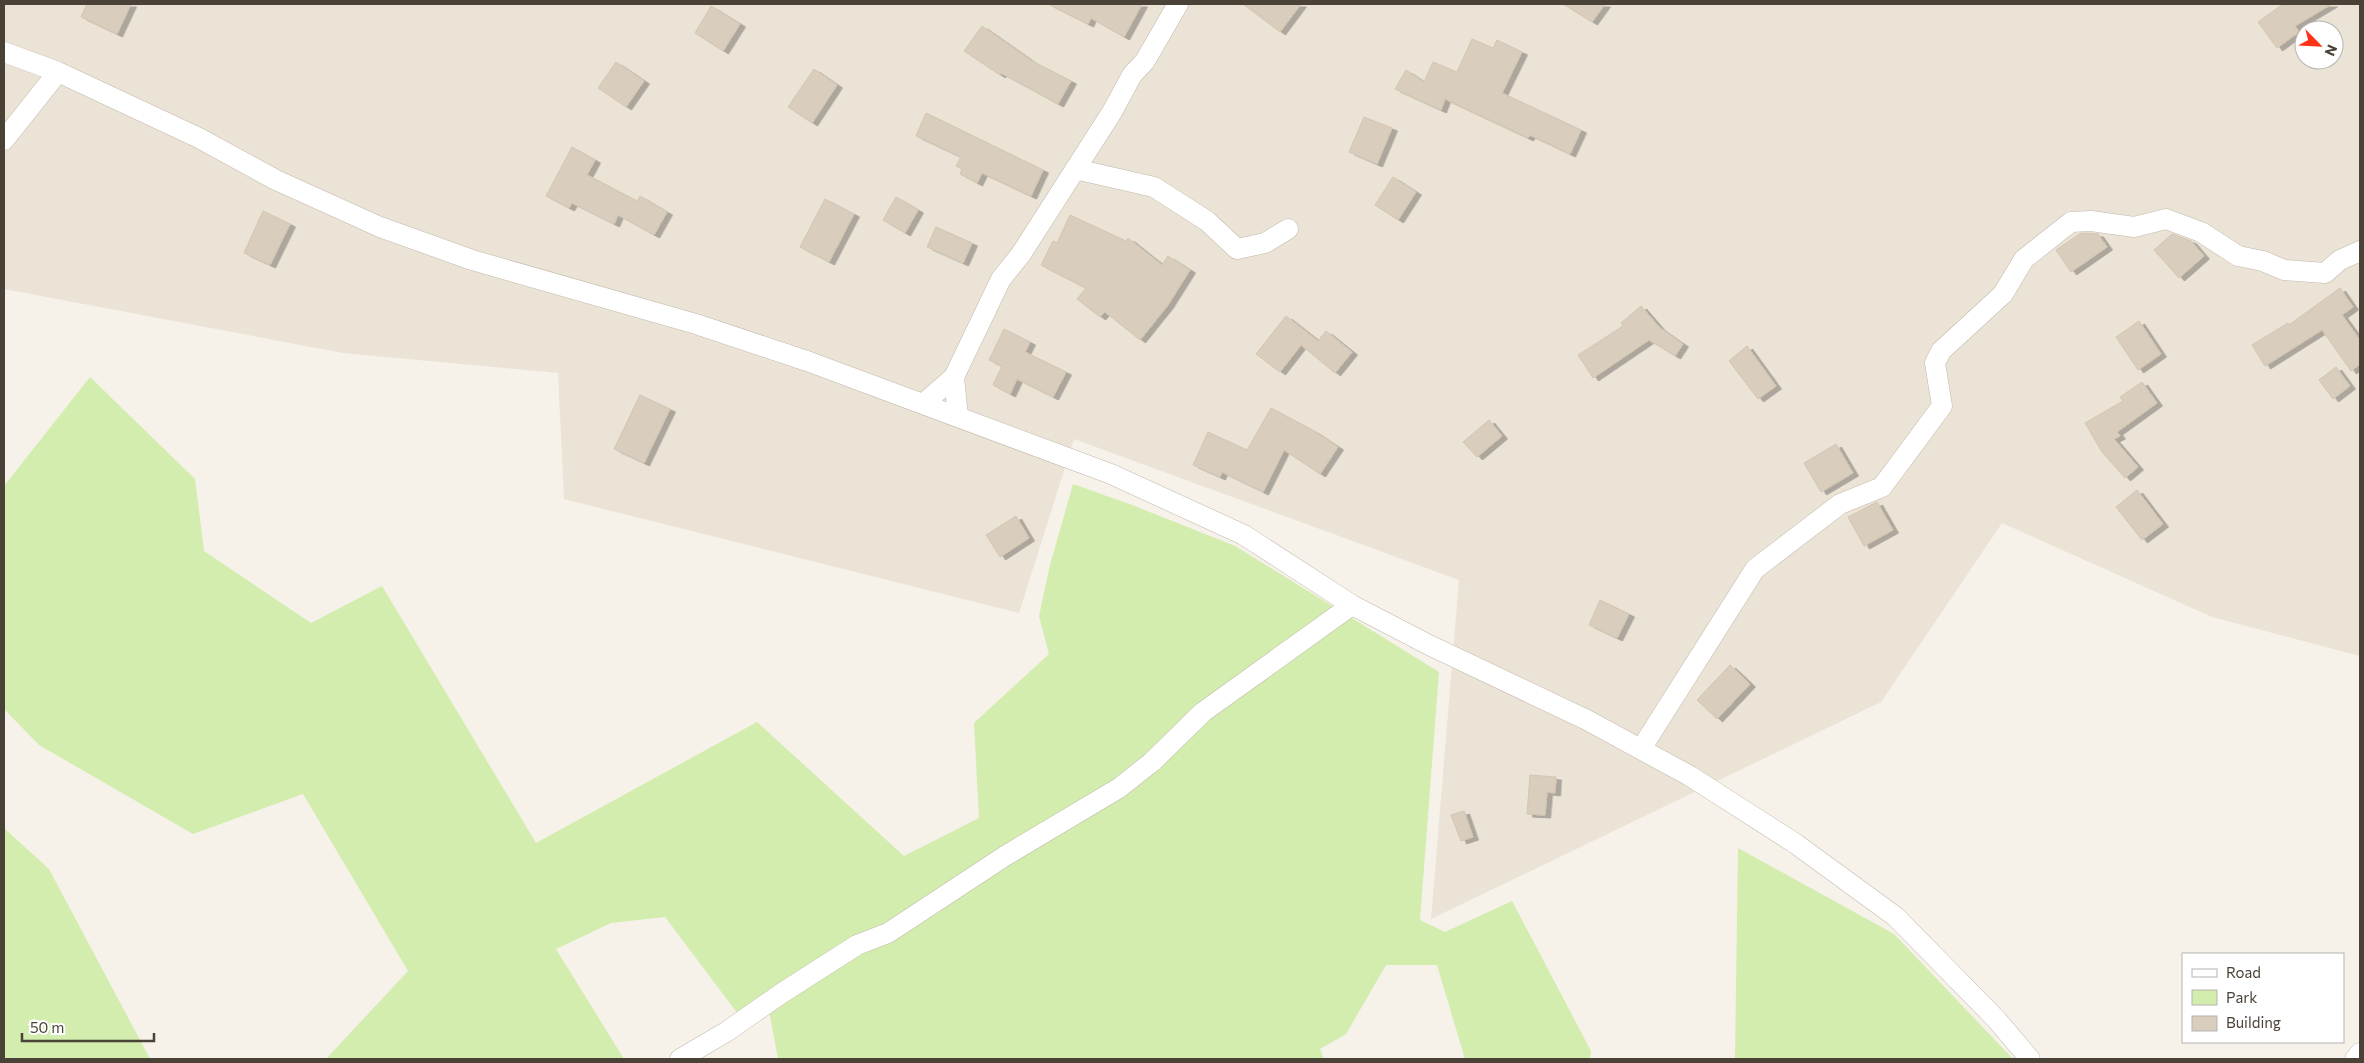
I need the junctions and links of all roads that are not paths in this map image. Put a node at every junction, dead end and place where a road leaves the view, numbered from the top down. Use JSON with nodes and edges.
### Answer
{"nodes":[{"id":1,"x":1178,"y":4,"type":"edge"},
{"id":2,"x":4,"y":52,"type":"edge"},
{"id":3,"x":58,"y":72,"type":"junction"},
{"id":4,"x":4,"y":140,"type":"edge"},
{"id":5,"x":1075,"y":169,"type":"junction"},
{"id":6,"x":1288,"y":229,"type":"dead end"},
{"id":7,"x":2360,"y":251,"type":"edge"},
{"id":8,"x":954,"y":377,"type":"junction"},
{"id":9,"x":923,"y":404,"type":"junction"},
{"id":10,"x":958,"y":417,"type":"junction"},
{"id":11,"x":1352,"y":605,"type":"junction"},
{"id":12,"x":1641,"y":749,"type":"junction"},
{"id":13,"x":2360,"y":1053,"type":"edge"},
{"id":14,"x":680,"y":1059,"type":"edge"},
{"id":15,"x":2030,"y":1059,"type":"edge"},
{"id":16,"x":2355,"y":1059,"type":"edge"}],
"edges":[{"from":1,"to":5,"type":"street"},
{"from":2,"to":3,"type":"street"},
{"from":3,"to":4,"type":"street"},
{"from":3,"to":9,"type":"street"},
{"from":5,"to":6,"type":"street"},
{"from":5,"to":8,"type":"street"},
{"from":7,"to":12,"type":"street"},
{"from":8,"to":9,"type":"street"},
{"from":8,"to":10,"type":"street"},
{"from":9,"to":10,"type":"street"},
{"from":10,"to":11,"type":"street"},
{"from":11,"to":12,"type":"street"},
{"from":11,"to":14,"type":"street"},
{"from":12,"to":15,"type":"street"},
{"from":13,"to":16,"type":"street"}]}
